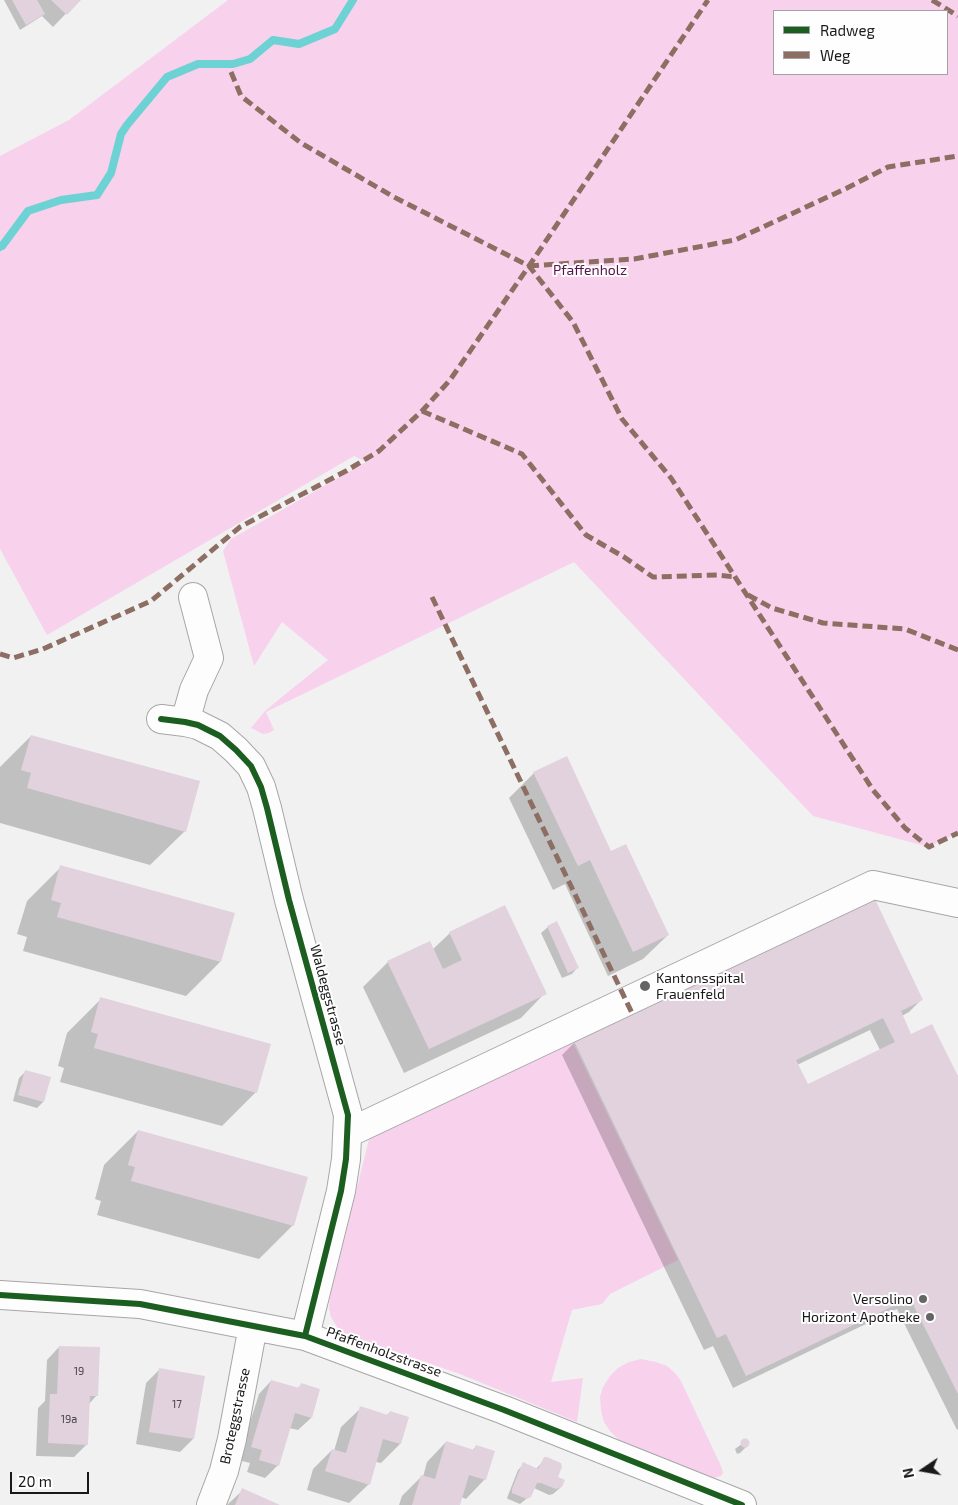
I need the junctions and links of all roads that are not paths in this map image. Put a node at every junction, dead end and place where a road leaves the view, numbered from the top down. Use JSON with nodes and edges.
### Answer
{"nodes":[{"id":1,"x":193,"y":597,"type":"dead end"},
{"id":2,"x":958,"y":903,"type":"edge"},
{"id":3,"x":348,"y":1133,"type":"junction"},
{"id":4,"x":0,"y":1295,"type":"edge"},
{"id":5,"x":253,"y":1326,"type":"junction"},
{"id":6,"x":305,"y":1336,"type":"junction"},
{"id":7,"x":211,"y":1505,"type":"edge"},
{"id":8,"x":742,"y":1505,"type":"edge"}],
"edges":[{"from":1,"to":3,"type":"street","name":"Waldeggstrasse"},
{"from":2,"to":3,"type":"street"},
{"from":3,"to":6,"type":"street","name":"Waldeggstrasse"},
{"from":4,"to":5,"type":"street","name":"Pfaffenholzstrasse"},
{"from":5,"to":6,"type":"street","name":"Pfaffenholzstrasse"},
{"from":5,"to":7,"type":"street","name":"Broteggstrasse"},
{"from":6,"to":8,"type":"street","name":"Pfaffenholzstrasse"}]}
